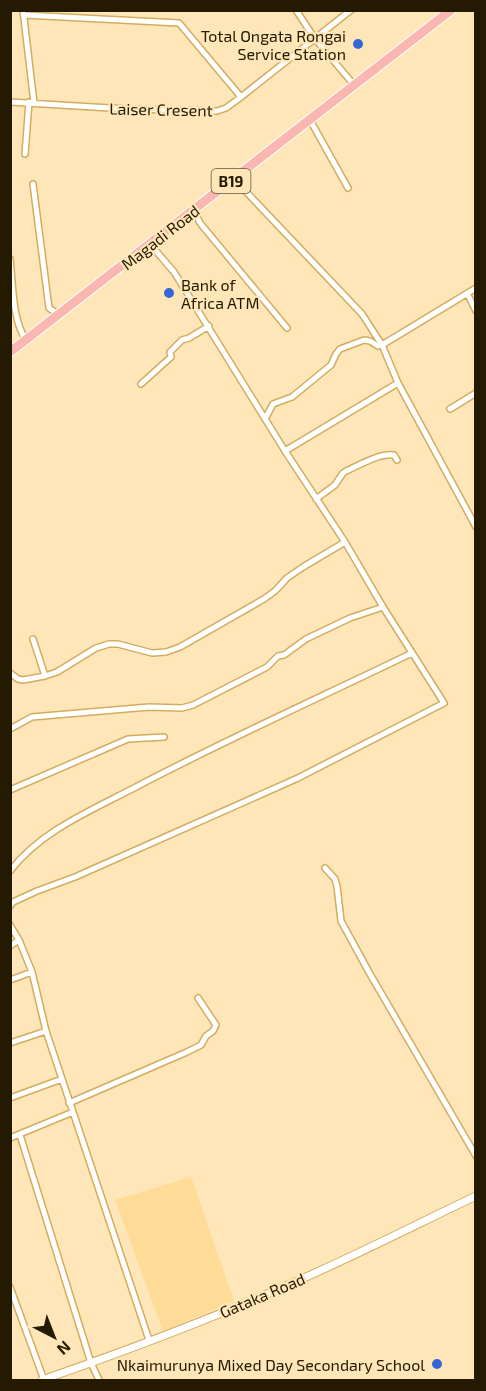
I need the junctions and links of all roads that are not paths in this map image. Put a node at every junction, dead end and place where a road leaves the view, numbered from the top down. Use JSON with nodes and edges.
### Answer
{"nodes":[{"id":1,"x":296,"y":10,"type":"edge"},
{"id":2,"x":351,"y":10,"type":"edge"},
{"id":3,"x":451,"y":10,"type":"edge"},
{"id":4,"x":24,"y":13,"type":"edge"},
{"id":5,"x":315,"y":39,"type":"junction"},
{"id":6,"x":355,"y":86,"type":"junction"},
{"id":7,"x":242,"y":97,"type":"junction"},
{"id":8,"x":10,"y":102,"type":"edge"},
{"id":9,"x":31,"y":102,"type":"junction"},
{"id":10,"x":310,"y":120,"type":"junction"},
{"id":11,"x":25,"y":153,"type":"dead end"},
{"id":12,"x":234,"y":179,"type":"junction"},
{"id":13,"x":33,"y":184,"type":"dead end"},
{"id":14,"x":348,"y":188,"type":"dead end"},
{"id":15,"x":194,"y":210,"type":"junction"},
{"id":16,"x":150,"y":244,"type":"junction"},
{"id":17,"x":10,"y":259,"type":"edge"},
{"id":18,"x":476,"y":288,"type":"edge"},
{"id":19,"x":467,"y":293,"type":"junction"},
{"id":20,"x":476,"y":311,"type":"edge"},
{"id":21,"x":59,"y":315,"type":"junction"},
{"id":22,"x":208,"y":327,"type":"junction"},
{"id":23,"x":287,"y":328,"type":"dead end"},
{"id":24,"x":26,"y":340,"type":"junction"},
{"id":25,"x":380,"y":346,"type":"junction"},
{"id":26,"x":10,"y":352,"type":"edge"},
{"id":27,"x":398,"y":383,"type":"junction"},
{"id":28,"x":141,"y":384,"type":"dead end"},
{"id":29,"x":476,"y":393,"type":"edge"},
{"id":30,"x":450,"y":409,"type":"dead end"},
{"id":31,"x":265,"y":419,"type":"junction"},
{"id":32,"x":285,"y":451,"type":"junction"},
{"id":33,"x":397,"y":460,"type":"dead end"},
{"id":34,"x":316,"y":499,"type":"junction"},
{"id":35,"x":476,"y":527,"type":"edge"},
{"id":36,"x":345,"y":542,"type":"junction"},
{"id":37,"x":383,"y":607,"type":"junction"},
{"id":38,"x":33,"y":639,"type":"dead end"},
{"id":39,"x":412,"y":653,"type":"junction"},
{"id":40,"x":10,"y":673,"type":"edge"},
{"id":41,"x":45,"y":676,"type":"junction"},
{"id":42,"x":10,"y":729,"type":"edge"},
{"id":43,"x":164,"y":737,"type":"dead end"},
{"id":44,"x":10,"y":790,"type":"edge"},
{"id":45,"x":325,"y":868,"type":"dead end"},
{"id":46,"x":11,"y":871,"type":"edge"},
{"id":47,"x":10,"y":906,"type":"edge"},
{"id":48,"x":10,"y":925,"type":"edge"},
{"id":49,"x":19,"y":940,"type":"junction"},
{"id":50,"x":10,"y":946,"type":"edge"},
{"id":51,"x":32,"y":972,"type":"junction"},
{"id":52,"x":10,"y":980,"type":"edge"},
{"id":53,"x":198,"y":998,"type":"dead end"},
{"id":54,"x":46,"y":1031,"type":"junction"},
{"id":55,"x":10,"y":1042,"type":"edge"},
{"id":56,"x":62,"y":1079,"type":"junction"},
{"id":57,"x":10,"y":1098,"type":"edge"},
{"id":58,"x":69,"y":1103,"type":"junction"},
{"id":59,"x":73,"y":1112,"type":"junction"},
{"id":60,"x":20,"y":1135,"type":"junction"},
{"id":61,"x":10,"y":1138,"type":"edge"},
{"id":62,"x":476,"y":1156,"type":"edge"},
{"id":63,"x":476,"y":1196,"type":"edge"},
{"id":64,"x":10,"y":1287,"type":"edge"},
{"id":65,"x":149,"y":1340,"type":"junction"},
{"id":66,"x":91,"y":1363,"type":"junction"},
{"id":67,"x":43,"y":1380,"type":"edge"},
{"id":68,"x":99,"y":1380,"type":"edge"}],
"edges":[{"from":1,"to":5,"type":"street"},
{"from":2,"to":5,"type":"street","name":"Laiser Cresent"},
{"from":3,"to":6,"type":"highway","name":"Magadi Road","number":"B19"},
{"from":4,"to":7,"type":"street"},
{"from":4,"to":9,"type":"street"},
{"from":5,"to":6,"type":"street"},
{"from":5,"to":7,"type":"street","name":"Laiser Cresent"},
{"from":6,"to":10,"type":"highway","name":"Magadi Road","number":"B19"},
{"from":7,"to":9,"type":"street","name":"Laiser Cresent"},
{"from":8,"to":9,"type":"street","name":"Laiser Cresent"},
{"from":9,"to":11,"type":"street"},
{"from":10,"to":12,"type":"highway","name":"Magadi Road","number":"B19"},
{"from":10,"to":14,"type":"street"},
{"from":12,"to":15,"type":"highway","name":"Magadi Road","number":"B19"},
{"from":12,"to":25,"type":"street"},
{"from":13,"to":21,"type":"street"},
{"from":15,"to":16,"type":"highway","name":"Magadi Road","number":"B19"},
{"from":15,"to":23,"type":"street"},
{"from":16,"to":21,"type":"highway","name":"Magadi Road","number":"B19"},
{"from":16,"to":22,"type":"street"},
{"from":17,"to":24,"type":"street"},
{"from":18,"to":19,"type":"street"},
{"from":19,"to":20,"type":"street"},
{"from":19,"to":25,"type":"street"},
{"from":21,"to":24,"type":"highway","name":"Magadi Road","number":"B19"},
{"from":22,"to":28,"type":"street"},
{"from":22,"to":31,"type":"street"},
{"from":24,"to":26,"type":"highway","name":"Magadi Road","number":"B19"},
{"from":25,"to":27,"type":"street"},
{"from":25,"to":31,"type":"street"},
{"from":27,"to":32,"type":"street"},
{"from":27,"to":35,"type":"street"},
{"from":29,"to":30,"type":"street"},
{"from":31,"to":32,"type":"street"},
{"from":32,"to":34,"type":"street"},
{"from":33,"to":34,"type":"street"},
{"from":34,"to":36,"type":"street"},
{"from":36,"to":37,"type":"street"},
{"from":36,"to":41,"type":"street"},
{"from":37,"to":39,"type":"street"},
{"from":37,"to":42,"type":"street"},
{"from":38,"to":41,"type":"street"},
{"from":39,"to":46,"type":"street"},
{"from":39,"to":47,"type":"street"},
{"from":40,"to":41,"type":"street"},
{"from":43,"to":44,"type":"street"},
{"from":45,"to":62,"type":"street"},
{"from":48,"to":49,"type":"street"},
{"from":49,"to":50,"type":"street"},
{"from":49,"to":51,"type":"street"},
{"from":51,"to":52,"type":"street"},
{"from":51,"to":54,"type":"street"},
{"from":53,"to":58,"type":"street"},
{"from":54,"to":55,"type":"street"},
{"from":54,"to":56,"type":"street"},
{"from":56,"to":57,"type":"street"},
{"from":56,"to":58,"type":"street"},
{"from":58,"to":59,"type":"street"},
{"from":59,"to":60,"type":"street"},
{"from":59,"to":65,"type":"street"},
{"from":60,"to":61,"type":"street"},
{"from":60,"to":66,"type":"street"},
{"from":63,"to":65,"type":"street","name":"Gataka Road"},
{"from":64,"to":67,"type":"street"},
{"from":65,"to":66,"type":"street","name":"Gataka Road"},
{"from":66,"to":67,"type":"street","name":"Gataka Road"},
{"from":66,"to":68,"type":"street"}]}
